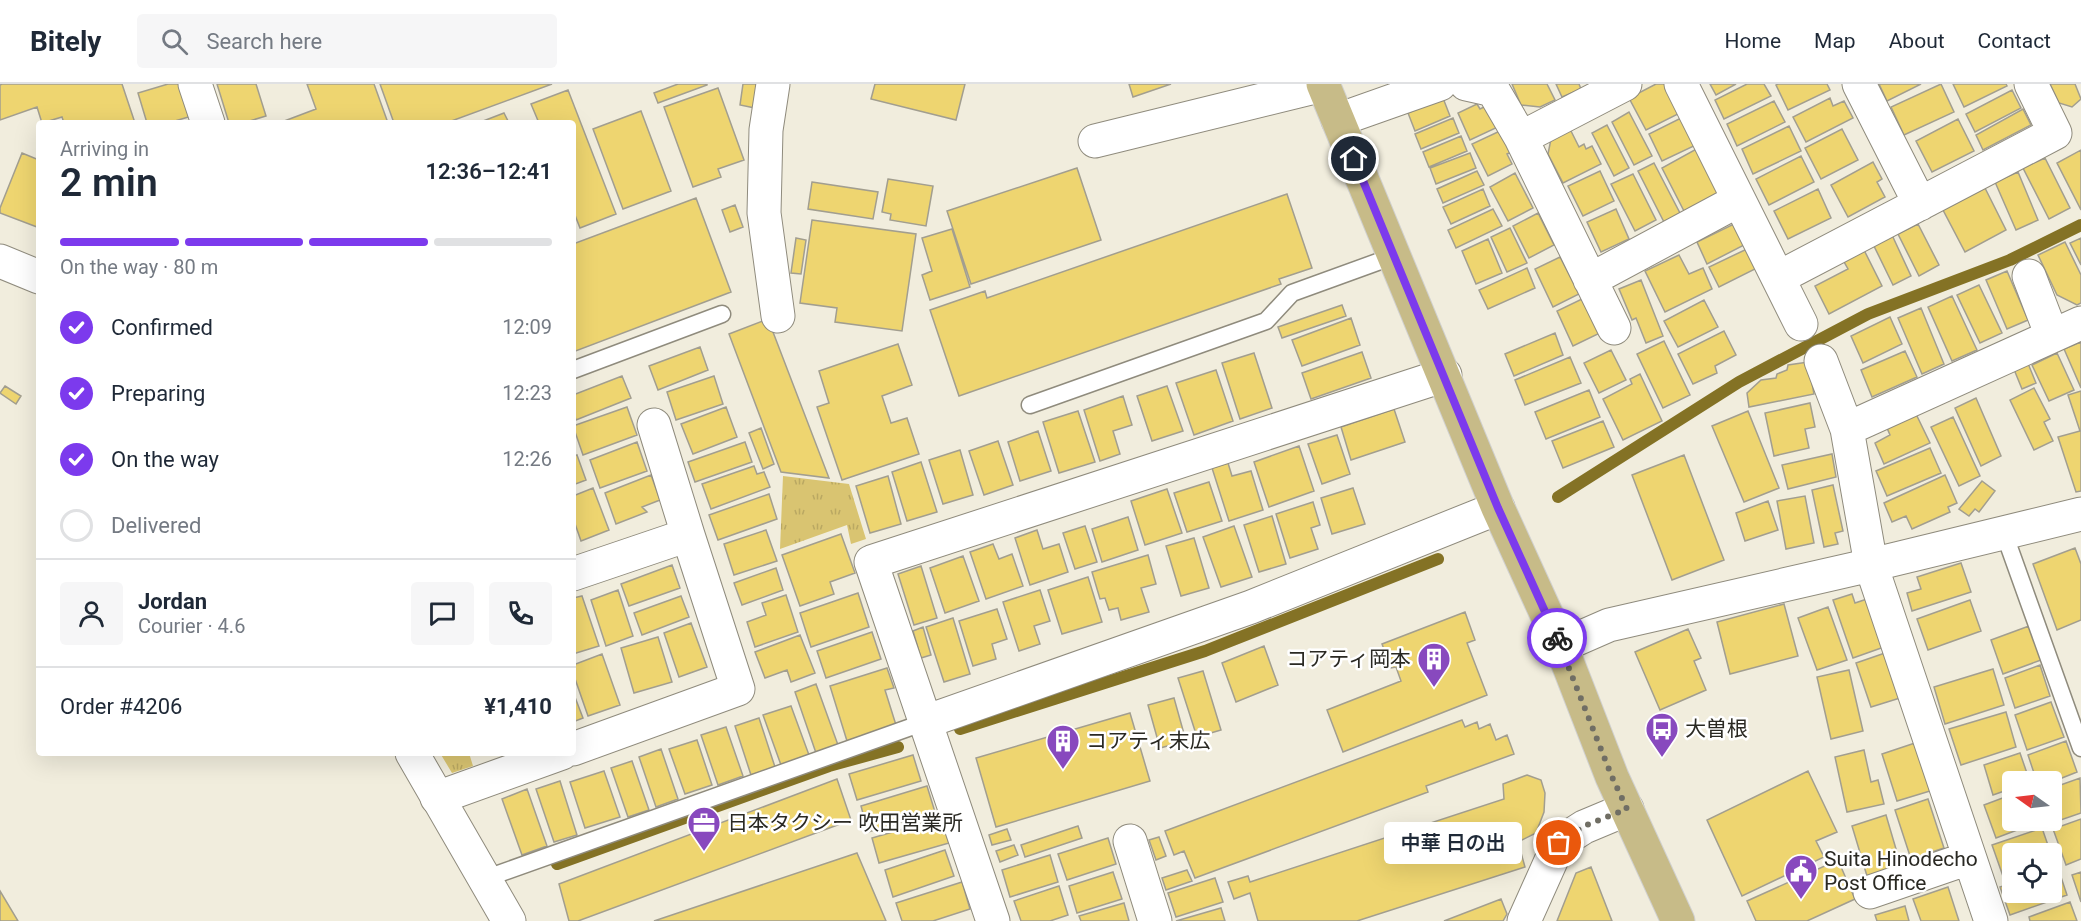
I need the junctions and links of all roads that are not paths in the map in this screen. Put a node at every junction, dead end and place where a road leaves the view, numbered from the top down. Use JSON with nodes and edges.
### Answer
{"nodes":[{"id":1,"x":195,"y":84,"type":"edge"},
{"id":2,"x":773,"y":84,"type":"edge"},
{"id":3,"x":1323,"y":84,"type":"edge"},
{"id":4,"x":1440,"y":84,"type":"edge"},
{"id":5,"x":1466,"y":84,"type":"edge"},
{"id":6,"x":1625,"y":84,"type":"edge"},
{"id":7,"x":1681,"y":84,"type":"edge"},
{"id":8,"x":1859,"y":84,"type":"edge"},
{"id":9,"x":2031,"y":84,"type":"edge"},
{"id":10,"x":207,"y":120,"type":"edge"},
{"id":11,"x":1338,"y":120,"type":"junction"},
{"id":12,"x":1521,"y":138,"type":"junction"},
{"id":13,"x":1095,"y":141,"type":"dead end"},
{"id":14,"x":1739,"y":200,"type":"junction"},
{"id":15,"x":1920,"y":204,"type":"junction"},
{"id":16,"x":1394,"y":256,"type":"junction"},
{"id":17,"x":0,"y":261,"type":"edge"},
{"id":18,"x":36,"y":276,"type":"edge"},
{"id":19,"x":2029,"y":276,"type":"dead end"},
{"id":20,"x":1778,"y":278,"type":"junction"},
{"id":21,"x":1590,"y":280,"type":"junction"},
{"id":22,"x":722,"y":314,"type":"dead end"},
{"id":23,"x":778,"y":316,"type":"dead end"},
{"id":24,"x":1802,"y":324,"type":"dead end"},
{"id":25,"x":1614,"y":328,"type":"dead end"},
{"id":26,"x":2067,"y":329,"type":"edge"},
{"id":27,"x":1821,"y":361,"type":"dead end"},
{"id":28,"x":576,"y":369,"type":"edge"},
{"id":29,"x":1445,"y":375,"type":"junction"},
{"id":30,"x":1030,"y":405,"type":"dead end"},
{"id":31,"x":654,"y":425,"type":"dead end"},
{"id":32,"x":1847,"y":429,"type":"junction"},
{"id":33,"x":1498,"y":508,"type":"junction"},
{"id":34,"x":2081,"y":514,"type":"edge"},
{"id":35,"x":2004,"y":533,"type":"junction"},
{"id":36,"x":688,"y":535,"type":"junction"},
{"id":37,"x":1871,"y":565,"type":"junction"},
{"id":38,"x":576,"y":573,"type":"edge"},
{"id":39,"x":1561,"y":646,"type":"junction"},
{"id":40,"x":925,"y":722,"type":"junction"},
{"id":41,"x":576,"y":748,"type":"edge"},
{"id":42,"x":2081,"y":748,"type":"edge"},
{"id":43,"x":414,"y":756,"type":"edge"},
{"id":44,"x":554,"y":756,"type":"edge"},
{"id":45,"x":437,"y":798,"type":"junction"},
{"id":46,"x":1627,"y":809,"type":"junction"},
{"id":47,"x":1130,"y":841,"type":"dead end"},
{"id":48,"x":1969,"y":858,"type":"junction"},
{"id":49,"x":484,"y":879,"type":"junction"},
{"id":50,"x":1870,"y":892,"type":"dead end"},
{"id":51,"x":509,"y":921,"type":"edge"},
{"id":52,"x":993,"y":921,"type":"edge"},
{"id":53,"x":1155,"y":921,"type":"edge"},
{"id":54,"x":1524,"y":921,"type":"edge"},
{"id":55,"x":1678,"y":921,"type":"edge"},
{"id":56,"x":1990,"y":921,"type":"edge"}],
"edges":[{"from":1,"to":10,"type":"street"},
{"from":2,"to":23,"type":"street"},
{"from":3,"to":11,"type":"main road"},
{"from":3,"to":13,"type":"street"},
{"from":4,"to":11,"type":"street"},
{"from":5,"to":12,"type":"street"},
{"from":6,"to":12,"type":"street"},
{"from":7,"to":14,"type":"street"},
{"from":8,"to":15,"type":"street"},
{"from":9,"to":15,"type":"street"},
{"from":11,"to":16,"type":"main road"},
{"from":12,"to":21,"type":"street"},
{"from":14,"to":20,"type":"street"},
{"from":14,"to":21,"type":"street"},
{"from":15,"to":20,"type":"street"},
{"from":16,"to":29,"type":"main road"},
{"from":16,"to":30,"type":"lane"},
{"from":17,"to":18,"type":"street"},
{"from":19,"to":26,"type":"street"},
{"from":20,"to":24,"type":"street"},
{"from":21,"to":25,"type":"street"},
{"from":22,"to":28,"type":"lane"},
{"from":26,"to":32,"type":"street"},
{"from":27,"to":32,"type":"street"},
{"from":29,"to":33,"type":"main road"},
{"from":29,"to":40,"type":"street"},
{"from":31,"to":36,"type":"street"},
{"from":32,"to":37,"type":"street"},
{"from":33,"to":39,"type":"main road"},
{"from":33,"to":40,"type":"street"},
{"from":34,"to":35,"type":"street"},
{"from":35,"to":37,"type":"street"},
{"from":35,"to":42,"type":"lane"},
{"from":36,"to":38,"type":"street"},
{"from":36,"to":41,"type":"street"},
{"from":37,"to":39,"type":"street"},
{"from":37,"to":48,"type":"street"},
{"from":39,"to":46,"type":"main road"},
{"from":40,"to":49,"type":"lane"},
{"from":40,"to":52,"type":"street"},
{"from":43,"to":45,"type":"street"},
{"from":44,"to":45,"type":"street"},
{"from":45,"to":49,"type":"street"},
{"from":46,"to":54,"type":"street"},
{"from":46,"to":55,"type":"main road"},
{"from":47,"to":53,"type":"street"},
{"from":48,"to":50,"type":"street"},
{"from":48,"to":56,"type":"street"},
{"from":49,"to":51,"type":"street"}]}
